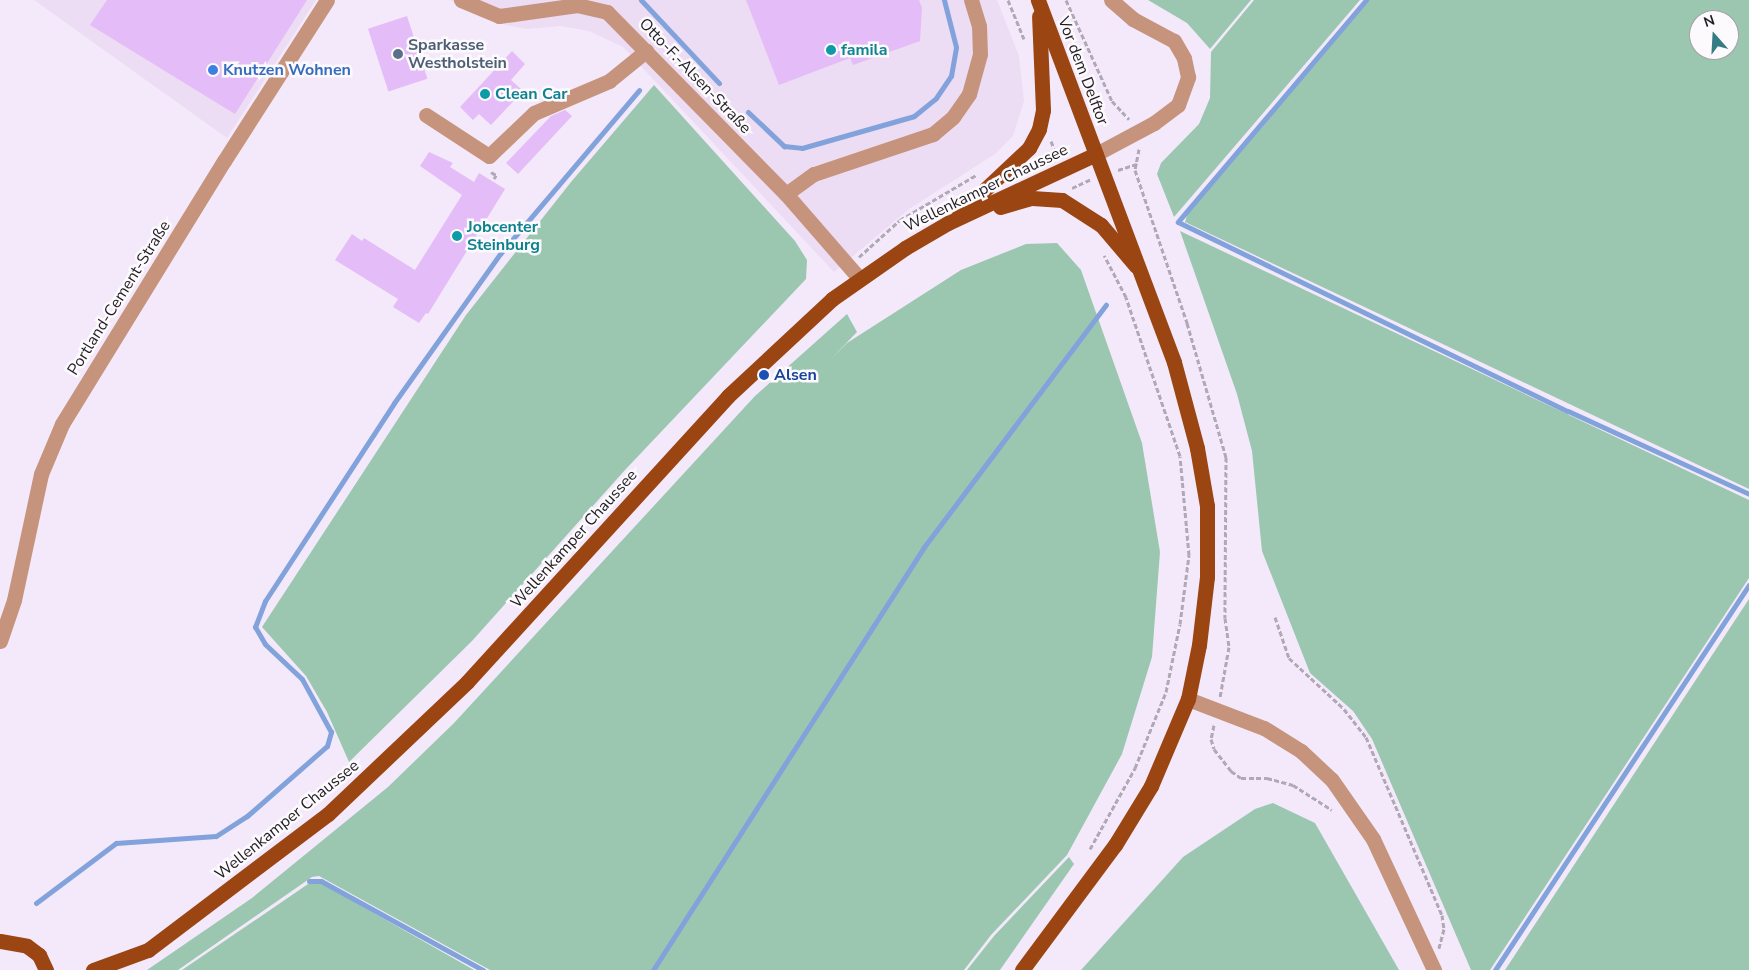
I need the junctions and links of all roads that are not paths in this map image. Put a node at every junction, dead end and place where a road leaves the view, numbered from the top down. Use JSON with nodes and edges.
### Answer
{"nodes":[{"id":1,"x":327,"y":0,"type":"edge"},
{"id":2,"x":460,"y":0,"type":"edge"},
{"id":3,"x":971,"y":0,"type":"edge"},
{"id":4,"x":1111,"y":0,"type":"edge"},
{"id":5,"x":1038,"y":1,"type":"edge"},
{"id":6,"x":599,"y":4,"type":"edge"},
{"id":7,"x":646,"y":51,"type":"junction"},
{"id":8,"x":426,"y":115,"type":"dead end"},
{"id":9,"x":1096,"y":154,"type":"junction"},
{"id":10,"x":786,"y":194,"type":"junction"},
{"id":11,"x":948,"y":223,"type":"junction"},
{"id":12,"x":1144,"y":276,"type":"junction"},
{"id":13,"x":859,"y":278,"type":"junction"},
{"id":14,"x":0,"y":641,"type":"edge"},
{"id":15,"x":1188,"y":700,"type":"junction"},
{"id":16,"x":0,"y":941,"type":"edge"},
{"id":17,"x":1432,"y":965,"type":"edge"},
{"id":18,"x":46,"y":970,"type":"edge"},
{"id":19,"x":93,"y":970,"type":"edge"},
{"id":20,"x":1022,"y":970,"type":"edge"}],
"edges":[{"from":1,"to":14,"type":"street","name":"Portland-Cement-Straße"},
{"from":2,"to":6,"type":"street","name":"Otto-F.-Alsen-Straße"},
{"from":3,"to":10,"type":"street"},
{"from":4,"to":9,"type":"street"},
{"from":5,"to":9,"type":"main road","name":"Vor dem Delftor"},
{"from":5,"to":11,"type":"main road"},
{"from":6,"to":7,"type":"street","name":"Otto-F.-Alsen-Straße"},
{"from":7,"to":8,"type":"street"},
{"from":7,"to":10,"type":"street","name":"Otto-F.-Alsen-Straße"},
{"from":9,"to":11,"type":"main road","name":"Wellenkamper Chaussee"},
{"from":9,"to":12,"type":"main road","name":"Vor dem Delftor"},
{"from":10,"to":13,"type":"street","name":"Otto-F.-Alsen-Straße"},
{"from":11,"to":12,"type":"main road"},
{"from":11,"to":13,"type":"main road","name":"Wellenkamper Chaussee"},
{"from":12,"to":15,"type":"main road","name":"Vor dem Delftor"},
{"from":13,"to":19,"type":"main road","name":"Wellenkamper Chaussee"},
{"from":15,"to":17,"type":"street"},
{"from":15,"to":20,"type":"main road","name":"Vor dem Delftor"},
{"from":16,"to":18,"type":"main road"}]}
